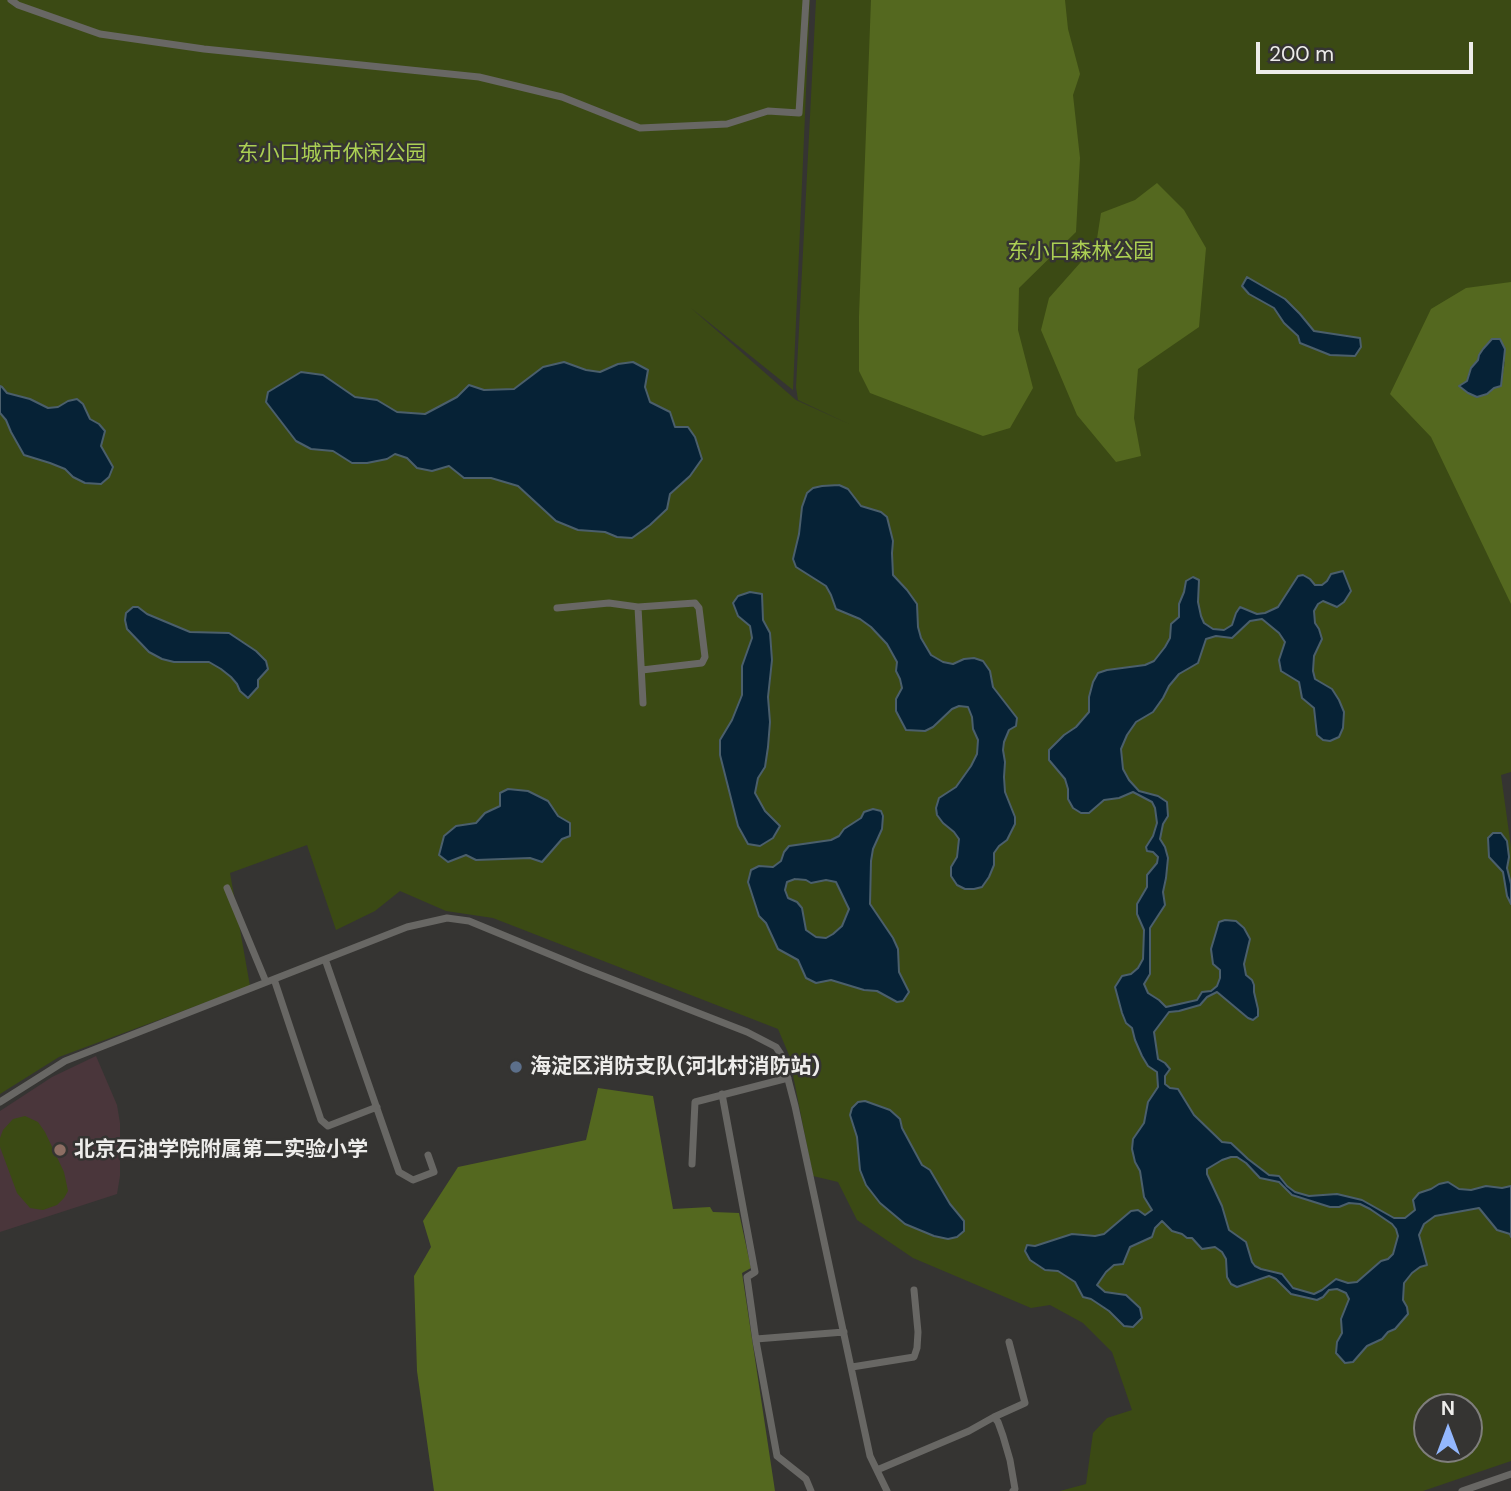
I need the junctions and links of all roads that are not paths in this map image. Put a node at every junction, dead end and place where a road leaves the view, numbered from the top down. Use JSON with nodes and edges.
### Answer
{"nodes":[{"id":1,"x":11,"y":0,"type":"edge"},
{"id":2,"x":806,"y":0,"type":"edge"},
{"id":3,"x":638,"y":607,"type":"junction"},
{"id":4,"x":557,"y":608,"type":"dead end"},
{"id":5,"x":642,"y":670,"type":"junction"},
{"id":6,"x":643,"y":703,"type":"dead end"},
{"id":7,"x":227,"y":888,"type":"dead end"},
{"id":8,"x":326,"y":959,"type":"junction"},
{"id":9,"x":270,"y":981,"type":"junction"},
{"id":10,"x":788,"y":1078,"type":"junction"},
{"id":11,"x":722,"y":1094,"type":"junction"},
{"id":12,"x":0,"y":1102,"type":"edge"},
{"id":13,"x":377,"y":1107,"type":"junction"},
{"id":14,"x":428,"y":1154,"type":"dead end"},
{"id":15,"x":692,"y":1164,"type":"dead end"},
{"id":16,"x":914,"y":1290,"type":"dead end"},
{"id":17,"x":844,"y":1332,"type":"junction"},
{"id":18,"x":756,"y":1339,"type":"junction"},
{"id":19,"x":1009,"y":1342,"type":"dead end"},
{"id":20,"x":852,"y":1367,"type":"junction"},
{"id":21,"x":994,"y":1417,"type":"junction"},
{"id":22,"x":877,"y":1470,"type":"junction"},
{"id":23,"x":1511,"y":1474,"type":"edge"},
{"id":24,"x":810,"y":1491,"type":"edge"},
{"id":25,"x":887,"y":1491,"type":"edge"},
{"id":26,"x":1013,"y":1491,"type":"edge"},
{"id":27,"x":1462,"y":1491,"type":"edge"}],
"edges":[{"from":1,"to":2,"type":"street"},
{"from":3,"to":4,"type":"street"},
{"from":3,"to":5,"type":"street"},
{"from":3,"to":5,"type":"street"},
{"from":5,"to":6,"type":"street"},
{"from":7,"to":9,"type":"street"},
{"from":8,"to":9,"type":"street"},
{"from":8,"to":10,"type":"street"},
{"from":8,"to":13,"type":"street"},
{"from":9,"to":12,"type":"street"},
{"from":9,"to":13,"type":"street"},
{"from":10,"to":11,"type":"street"},
{"from":10,"to":17,"type":"street"},
{"from":11,"to":15,"type":"street"},
{"from":11,"to":18,"type":"street"},
{"from":13,"to":14,"type":"street"},
{"from":16,"to":20,"type":"street"},
{"from":17,"to":18,"type":"street"},
{"from":17,"to":20,"type":"street"},
{"from":18,"to":24,"type":"street"},
{"from":19,"to":21,"type":"street"},
{"from":20,"to":22,"type":"street"},
{"from":21,"to":22,"type":"street"},
{"from":21,"to":26,"type":"street"},
{"from":22,"to":25,"type":"street"},
{"from":23,"to":27,"type":"street"}]}
